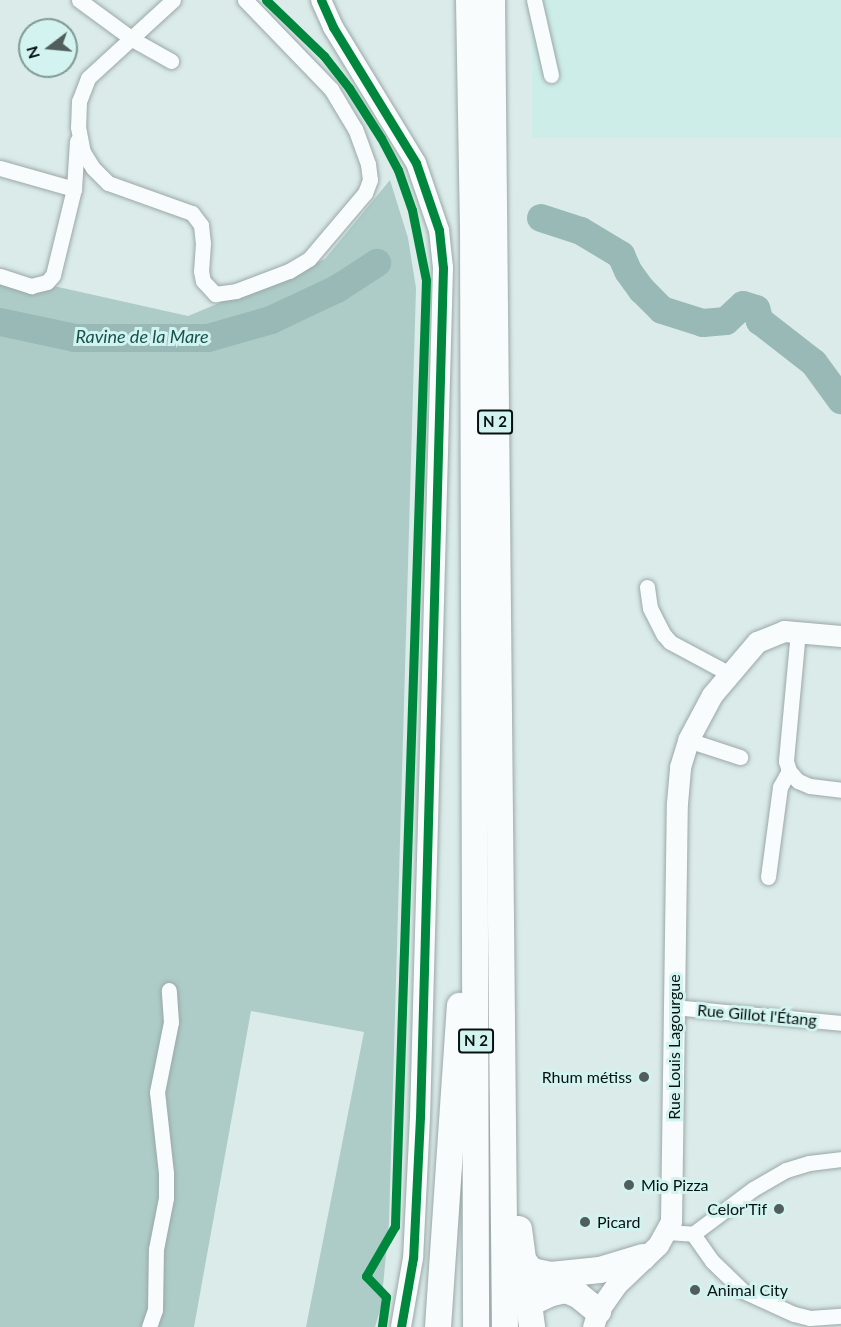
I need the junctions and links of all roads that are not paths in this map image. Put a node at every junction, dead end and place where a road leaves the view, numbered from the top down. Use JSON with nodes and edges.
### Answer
{"nodes":[{"id":1,"x":79,"y":0,"type":"edge"},
{"id":2,"x":173,"y":0,"type":"edge"},
{"id":3,"x":245,"y":0,"type":"edge"},
{"id":4,"x":307,"y":0,"type":"edge"},
{"id":5,"x":321,"y":0,"type":"edge"},
{"id":6,"x":469,"y":0,"type":"edge"},
{"id":7,"x":492,"y":0,"type":"edge"},
{"id":8,"x":534,"y":0,"type":"edge"},
{"id":9,"x":333,"y":27,"type":"junction"},
{"id":10,"x":132,"y":39,"type":"junction"},
{"id":11,"x":171,"y":60,"type":"dead end"},
{"id":12,"x":551,"y":75,"type":"dead end"},
{"id":13,"x":78,"y":127,"type":"junction"},
{"id":14,"x":0,"y":168,"type":"edge"},
{"id":15,"x":74,"y":189,"type":"junction"},
{"id":16,"x":0,"y":276,"type":"edge"},
{"id":17,"x":647,"y":587,"type":"dead end"},
{"id":18,"x":798,"y":631,"type":"junction"},
{"id":19,"x":841,"y":636,"type":"edge"},
{"id":20,"x":728,"y":673,"type":"junction"},
{"id":21,"x":688,"y":740,"type":"junction"},
{"id":22,"x":475,"y":754,"type":"junction"},
{"id":23,"x":740,"y":757,"type":"dead end"},
{"id":24,"x":789,"y":771,"type":"junction"},
{"id":25,"x":841,"y":790,"type":"edge"},
{"id":26,"x":499,"y":843,"type":"junction"},
{"id":27,"x":768,"y":877,"type":"dead end"},
{"id":28,"x":169,"y":990,"type":"dead end"},
{"id":29,"x":673,"y":1007,"type":"junction"},
{"id":30,"x":841,"y":1023,"type":"edge"},
{"id":31,"x":841,"y":1159,"type":"edge"},
{"id":32,"x":667,"y":1232,"type":"junction"},
{"id":33,"x":693,"y":1234,"type":"junction"},
{"id":34,"x":643,"y":1257,"type":"junction"},
{"id":35,"x":521,"y":1258,"type":"junction"},
{"id":36,"x":530,"y":1315,"type":"edge"},
{"id":37,"x":841,"y":1316,"type":"edge"},
{"id":38,"x":596,"y":1319,"type":"edge"},
{"id":39,"x":149,"y":1327,"type":"edge"},
{"id":40,"x":401,"y":1327,"type":"edge"},
{"id":41,"x":438,"y":1327,"type":"edge"},
{"id":42,"x":476,"y":1327,"type":"edge"},
{"id":43,"x":505,"y":1327,"type":"edge"}],
"edges":[{"from":1,"to":10,"type":"street"},
{"from":2,"to":10,"type":"street"},
{"from":3,"to":13,"type":"street"},
{"from":4,"to":9,"type":"street"},
{"from":5,"to":9,"type":"street"},
{"from":6,"to":22,"type":"highway","number":"N 2"},
{"from":7,"to":26,"type":"highway","number":"N 2"},
{"from":8,"to":12,"type":"street"},
{"from":9,"to":40,"type":"street"},
{"from":10,"to":11,"type":"street"},
{"from":10,"to":13,"type":"street"},
{"from":13,"to":15,"type":"street"},
{"from":14,"to":15,"type":"street"},
{"from":15,"to":16,"type":"street"},
{"from":17,"to":20,"type":"street"},
{"from":18,"to":19,"type":"main road","name":"Rue Louis Lagourgue"},
{"from":18,"to":20,"type":"main road","name":"Rue Louis Lagourgue"},
{"from":18,"to":24,"type":"street"},
{"from":20,"to":21,"type":"main road","name":"Rue Louis Lagourgue"},
{"from":21,"to":23,"type":"street"},
{"from":21,"to":29,"type":"main road","name":"Rue Louis Lagourgue"},
{"from":22,"to":41,"type":"highway"},
{"from":22,"to":42,"type":"highway","number":"N 2"},
{"from":24,"to":25,"type":"street"},
{"from":24,"to":27,"type":"street"},
{"from":26,"to":35,"type":"highway"},
{"from":26,"to":43,"type":"highway","number":"N 2"},
{"from":28,"to":39,"type":"street"},
{"from":29,"to":30,"type":"street","name":"Rue Gillot l'Étang"},
{"from":29,"to":32,"type":"main road","name":"Rue Louis Lagourgue"},
{"from":31,"to":33,"type":"street"},
{"from":32,"to":33,"type":"street"},
{"from":32,"to":34,"type":"main road"},
{"from":33,"to":37,"type":"street"},
{"from":34,"to":35,"type":"highway"},
{"from":34,"to":38,"type":"main road"},
{"from":35,"to":36,"type":"highway"},
{"from":36,"to":38,"type":"highway"}]}
